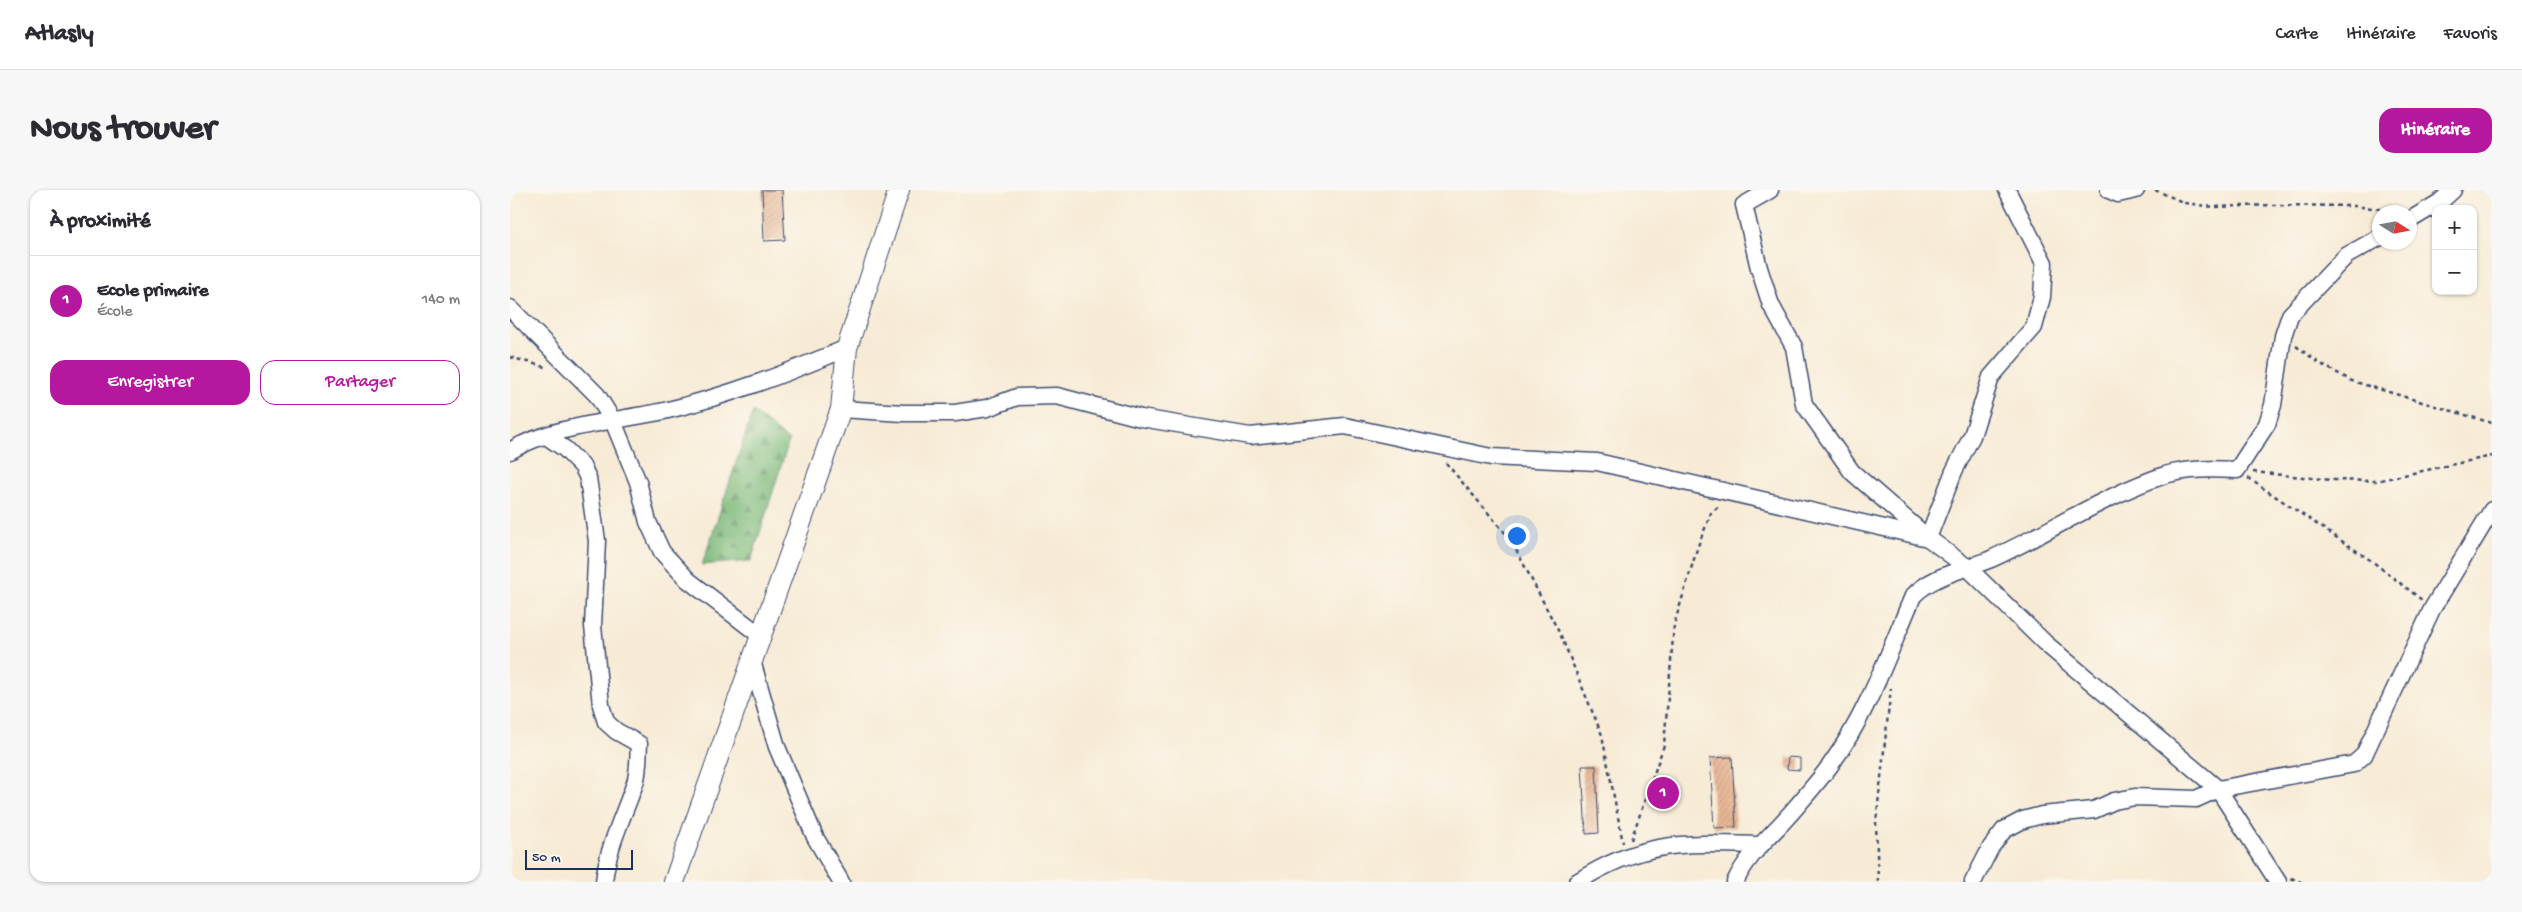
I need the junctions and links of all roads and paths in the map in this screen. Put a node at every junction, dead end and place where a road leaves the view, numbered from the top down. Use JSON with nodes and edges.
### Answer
{"nodes":[{"id":1,"x":899,"y":190,"type":"edge"},
{"id":2,"x":1770,"y":190,"type":"edge"},
{"id":3,"x":2008,"y":190,"type":"edge"},
{"id":4,"x":2109,"y":190,"type":"edge"},
{"id":5,"x":2136,"y":190,"type":"edge"},
{"id":6,"x":2155,"y":190,"type":"edge"},
{"id":7,"x":2453,"y":190,"type":"edge"},
{"id":8,"x":2372,"y":209,"type":"edge"},
{"id":9,"x":2417,"y":216,"type":"edge"},
{"id":10,"x":2372,"y":241,"type":"edge"},
{"id":11,"x":510,"y":308,"type":"edge"},
{"id":12,"x":2283,"y":336,"type":"junction"},
{"id":13,"x":847,"y":348,"type":"junction"},
{"id":14,"x":510,"y":358,"type":"edge"},
{"id":15,"x":576,"y":376,"type":"junction"},
{"id":16,"x":841,"y":409,"type":"junction"},
{"id":17,"x":613,"y":420,"type":"junction"},
{"id":18,"x":2492,"y":423,"type":"edge"},
{"id":19,"x":546,"y":436,"type":"junction"},
{"id":20,"x":1430,"y":444,"type":"junction"},
{"id":21,"x":510,"y":451,"type":"edge"},
{"id":22,"x":2492,"y":456,"type":"edge"},
{"id":23,"x":2237,"y":470,"type":"junction"},
{"id":24,"x":1733,"y":495,"type":"junction"},
{"id":25,"x":2492,"y":510,"type":"edge"},
{"id":26,"x":1928,"y":538,"type":"junction"},
{"id":27,"x":1968,"y":568,"type":"junction"},
{"id":28,"x":2432,"y":609,"type":"junction"},
{"id":29,"x":761,"y":636,"type":"junction"},
{"id":30,"x":752,"y":661,"type":"junction"},
{"id":31,"x":1892,"y":686,"type":"dead end"},
{"id":32,"x":2218,"y":790,"type":"junction"},
{"id":33,"x":1759,"y":844,"type":"junction"},
{"id":34,"x":1625,"y":856,"type":"junction"},
{"id":35,"x":604,"y":882,"type":"edge"},
{"id":36,"x":674,"y":882,"type":"edge"},
{"id":37,"x":841,"y":882,"type":"edge"},
{"id":38,"x":1577,"y":882,"type":"edge"},
{"id":39,"x":1736,"y":882,"type":"edge"},
{"id":40,"x":1878,"y":882,"type":"edge"},
{"id":41,"x":1973,"y":882,"type":"edge"},
{"id":42,"x":2278,"y":882,"type":"edge"}],
"edges":[{"from":1,"to":13,"type":"street"},
{"from":2,"to":26,"type":"street"},
{"from":3,"to":26,"type":"street"},
{"from":4,"to":5,"type":"street"},
{"from":6,"to":8,"type":"path"},
{"from":7,"to":9,"type":"street"},
{"from":10,"to":12,"type":"street"},
{"from":11,"to":15,"type":"street"},
{"from":12,"to":18,"type":"path"},
{"from":12,"to":23,"type":"street"},
{"from":13,"to":16,"type":"street"},
{"from":13,"to":17,"type":"street"},
{"from":14,"to":15,"type":"path"},
{"from":15,"to":17,"type":"street"},
{"from":16,"to":20,"type":"street"},
{"from":16,"to":29,"type":"street"},
{"from":17,"to":19,"type":"street"},
{"from":17,"to":29,"type":"street"},
{"from":19,"to":21,"type":"street"},
{"from":19,"to":35,"type":"street"},
{"from":20,"to":24,"type":"street"},
{"from":20,"to":34,"type":"path"},
{"from":22,"to":23,"type":"path"},
{"from":23,"to":27,"type":"street"},
{"from":23,"to":28,"type":"path"},
{"from":24,"to":26,"type":"street"},
{"from":24,"to":34,"type":"path"},
{"from":25,"to":28,"type":"street"},
{"from":26,"to":27,"type":"street"},
{"from":27,"to":32,"type":"street"},
{"from":27,"to":33,"type":"street"},
{"from":28,"to":32,"type":"street"},
{"from":29,"to":30,"type":"street"},
{"from":30,"to":36,"type":"street"},
{"from":30,"to":37,"type":"street"},
{"from":31,"to":40,"type":"path"},
{"from":32,"to":41,"type":"street"},
{"from":32,"to":42,"type":"street"},
{"from":33,"to":34,"type":"street"},
{"from":33,"to":39,"type":"street"},
{"from":34,"to":38,"type":"street"}]}
